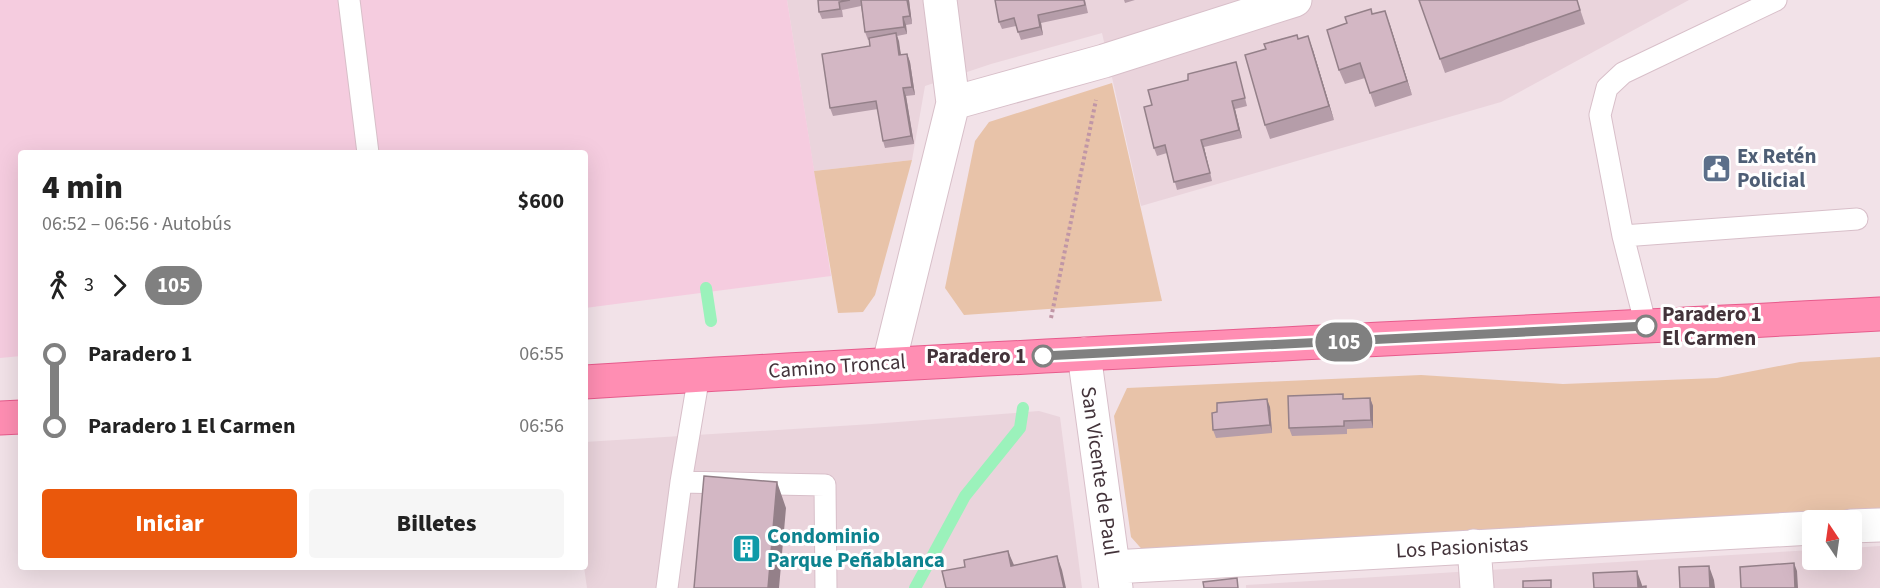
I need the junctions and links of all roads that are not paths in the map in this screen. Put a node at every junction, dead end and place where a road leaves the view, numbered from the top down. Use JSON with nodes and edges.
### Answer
{"nodes":[{"id":1,"x":349,"y":0,"type":"edge"},
{"id":2,"x":940,"y":0,"type":"edge"},
{"id":3,"x":1295,"y":0,"type":"edge"},
{"id":4,"x":1776,"y":0,"type":"edge"},
{"id":5,"x":1247,"y":8,"type":"edge"},
{"id":6,"x":953,"y":104,"type":"junction"},
{"id":7,"x":368,"y":150,"type":"edge"},
{"id":8,"x":1857,"y":219,"type":"dead end"},
{"id":9,"x":1623,"y":236,"type":"junction"},
{"id":10,"x":1880,"y":314,"type":"edge"},
{"id":11,"x":1646,"y":326,"type":"junction"},
{"id":12,"x":1084,"y":354,"type":"junction"},
{"id":13,"x":889,"y":363,"type":"junction"},
{"id":14,"x":699,"y":375,"type":"junction"},
{"id":15,"x":588,"y":382,"type":"edge"},
{"id":16,"x":18,"y":417,"type":"edge"},
{"id":17,"x":0,"y":418,"type":"edge"},
{"id":18,"x":681,"y":482,"type":"junction"},
{"id":19,"x":1880,"y":525,"type":"edge"},
{"id":20,"x":1862,"y":526,"type":"edge"},
{"id":21,"x":1802,"y":529,"type":"edge"},
{"id":22,"x":1474,"y":546,"type":"junction"},
{"id":23,"x":1114,"y":577,"type":"edge"},
{"id":24,"x":667,"y":588,"type":"edge"},
{"id":25,"x":826,"y":588,"type":"edge"},
{"id":26,"x":1478,"y":588,"type":"edge"}],
"edges":[{"from":1,"to":7,"type":"lane"},
{"from":2,"to":6,"type":"street"},
{"from":3,"to":5,"type":"street"},
{"from":4,"to":9,"type":"lane"},
{"from":5,"to":6,"type":"street"},
{"from":6,"to":13,"type":"street"},
{"from":8,"to":9,"type":"lane"},
{"from":9,"to":11,"type":"lane"},
{"from":10,"to":11,"type":"main road","name":"Camino Troncal"},
{"from":11,"to":12,"type":"main road","name":"Camino Troncal"},
{"from":12,"to":13,"type":"main road","name":"Camino Troncal"},
{"from":12,"to":23,"type":"street","name":"San Vicente de Paul"},
{"from":13,"to":14,"type":"main road","name":"Camino Troncal"},
{"from":14,"to":15,"type":"main road","name":"Camino Troncal"},
{"from":14,"to":18,"type":"lane"},
{"from":16,"to":17,"type":"main road"},
{"from":18,"to":24,"type":"lane"},
{"from":18,"to":25,"type":"lane"},
{"from":19,"to":20,"type":"street"},
{"from":21,"to":22,"type":"street","name":"Los Pasionistas"},
{"from":22,"to":23,"type":"street","name":"Los Pasionistas"},
{"from":22,"to":26,"type":"street"}]}
